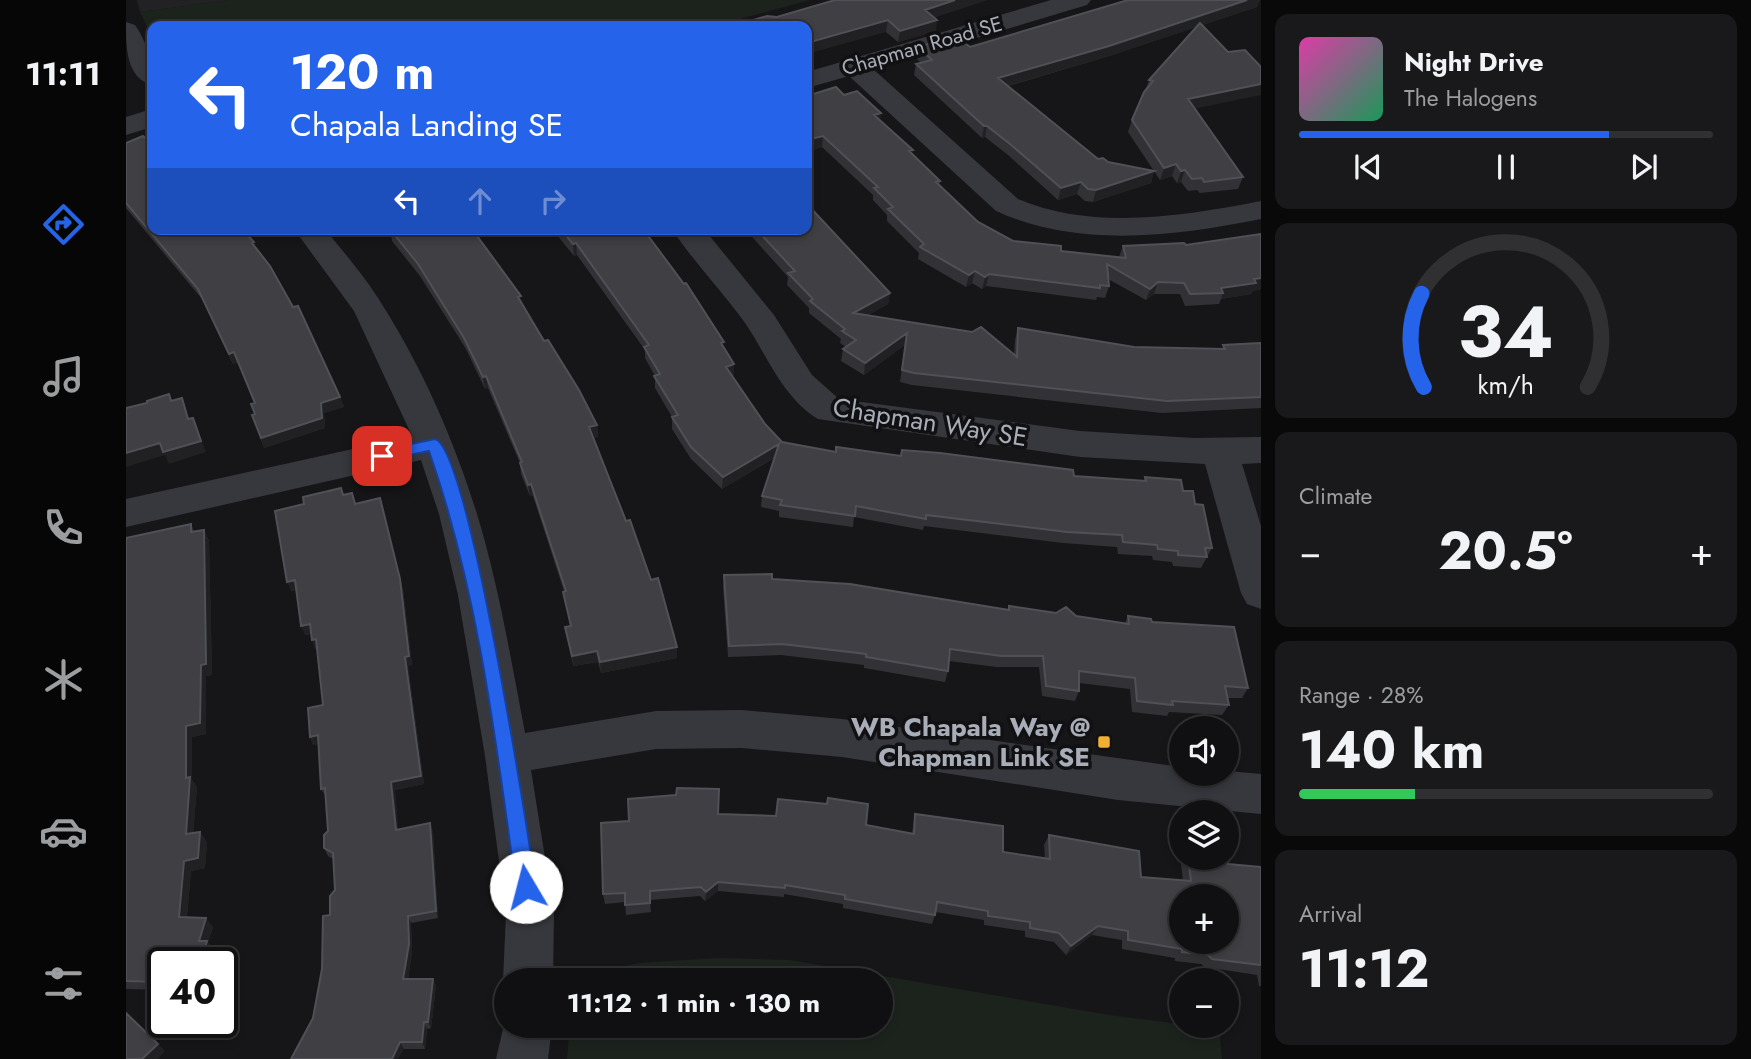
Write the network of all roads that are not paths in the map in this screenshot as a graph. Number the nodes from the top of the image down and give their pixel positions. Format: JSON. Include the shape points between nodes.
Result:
{"nodes":[{"id":1,"x":1066,"y":1,"type":"edge"},
{"id":2,"x":126,"y":30,"type":"edge"},
{"id":3,"x":854,"y":66,"type":"junction"},
{"id":4,"x":147,"y":71,"type":"edge"},
{"id":5,"x":812,"y":79,"type":"edge"},
{"id":6,"x":147,"y":119,"type":"edge"},
{"id":7,"x":126,"y":127,"type":"edge"},
{"id":8,"x":1261,"y":211,"type":"edge"},
{"id":9,"x":314,"y":235,"type":"edge"},
{"id":10,"x":692,"y":235,"type":"edge"},
{"id":11,"x":435,"y":444,"type":"junction"},
{"id":12,"x":1261,"y":450,"type":"edge"},
{"id":13,"x":1220,"y":451,"type":"junction"},
{"id":14,"x":126,"y":513,"type":"edge"},
{"id":15,"x":1261,"y":593,"type":"edge"},
{"id":16,"x":507,"y":756,"type":"junction"},
{"id":17,"x":1261,"y":794,"type":"edge"},
{"id":18,"x":528,"y":968,"type":"edge"},
{"id":19,"x":525,"y":1038,"type":"edge"},
{"id":20,"x":522,"y":1059,"type":"edge"}],
"edges":[{"from":1,"to":3,"type":"street","name":"Chapman Road SE"},
{"from":2,"to":4,"type":"street"},
{"from":3,"to":5,"type":"street","name":"Chapman Road SE"},
{"from":3,"to":8,"type":"street","via":[[1007,205],[1024,215],[1083,224],[1154,225]]},
{"from":6,"to":7,"type":"street"},
{"from":9,"to":11,"type":"street","via":[[379,327]]},
{"from":10,"to":13,"type":"street","name":"Chapman Way SE","via":[[762,323],[806,391],[831,410],[1080,444]]},
{"from":11,"to":14,"type":"street"},
{"from":11,"to":16,"type":"street","via":[[478,595]]},
{"from":12,"to":13,"type":"street","name":"Chapman Way SE"},
{"from":13,"to":15,"type":"street"},
{"from":16,"to":17,"type":"street","via":[[653,730],[780,731],[1126,782]]},
{"from":16,"to":18,"type":"street","via":[[530,914]]},
{"from":19,"to":20,"type":"street"}]}
